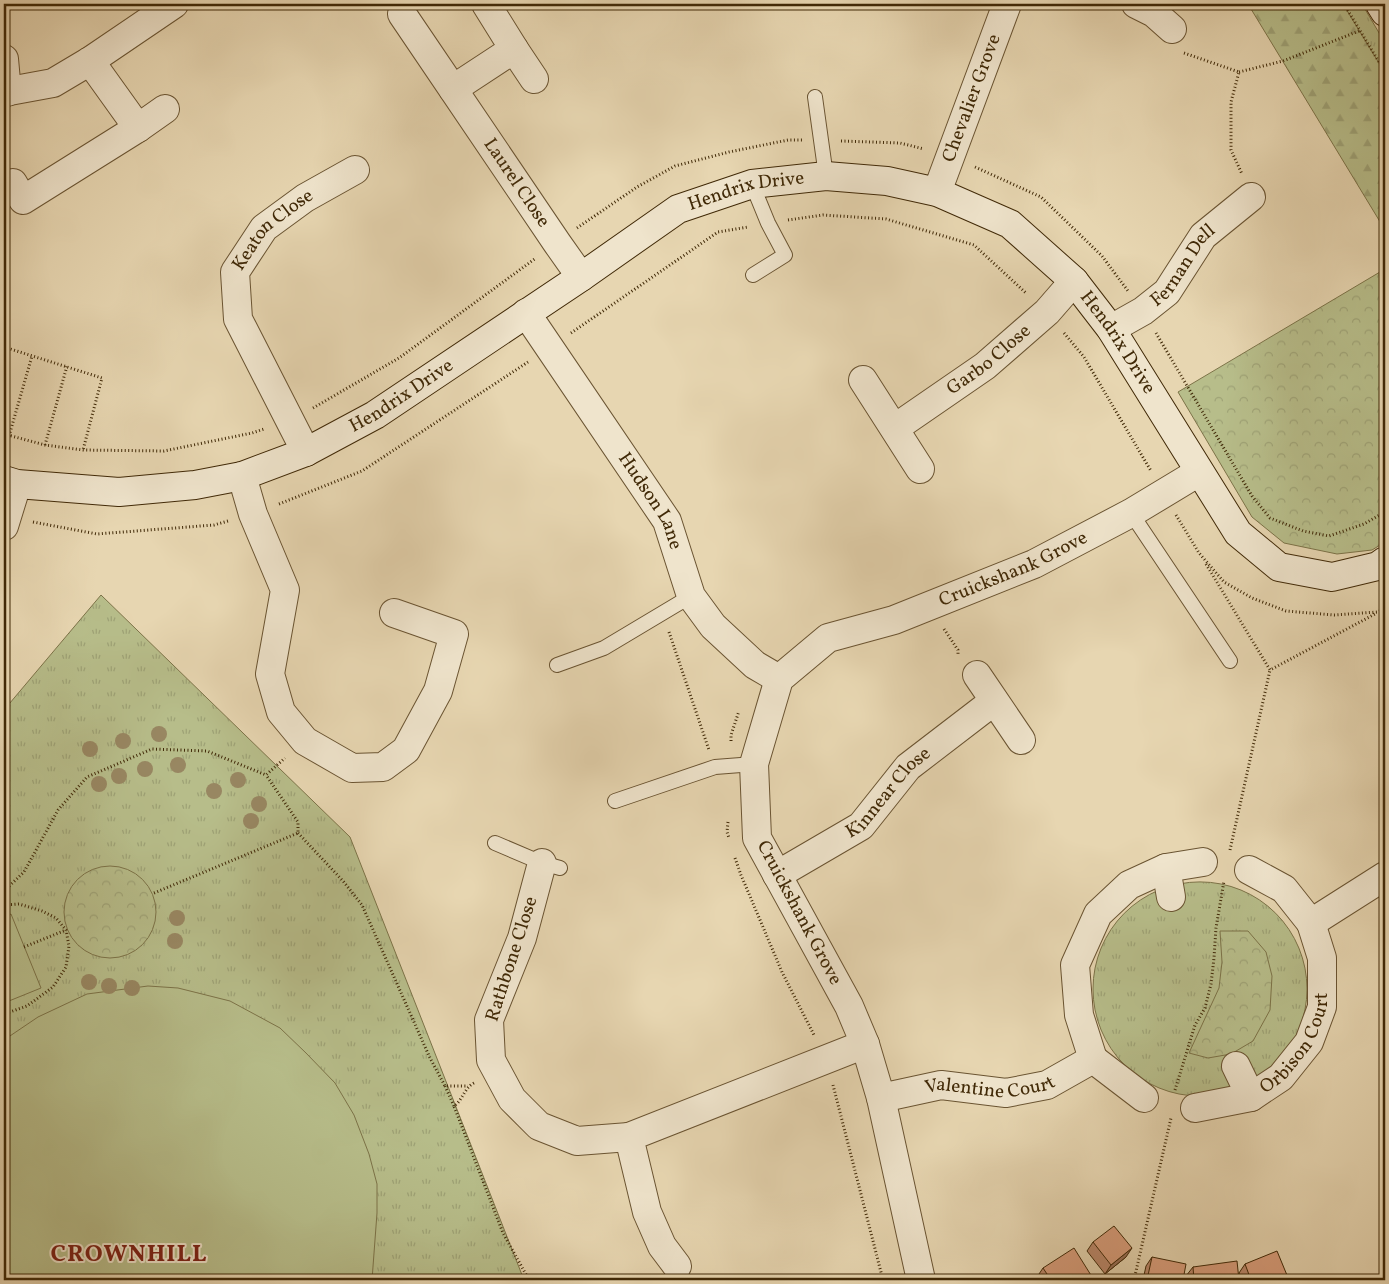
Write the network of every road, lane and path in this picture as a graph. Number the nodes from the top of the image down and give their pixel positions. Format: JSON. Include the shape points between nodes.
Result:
{"nodes":[{"id":1,"x":174,"y":4,"type":"edge"},
{"id":2,"x":347,"y":4,"type":"edge"},
{"id":3,"x":358,"y":4,"type":"edge"},
{"id":4,"x":486,"y":4,"type":"edge"},
{"id":5,"x":1007,"y":4,"type":"edge"},
{"id":6,"x":1136,"y":4,"type":"edge"},
{"id":7,"x":1344,"y":4,"type":"edge"},
{"id":8,"x":1380,"y":4,"type":"edge"},
{"id":9,"x":1385,"y":12,"type":"edge"},
{"id":10,"x":402,"y":14,"type":"dead end"},
{"id":11,"x":1172,"y":29,"type":"joint"},
{"id":12,"x":1360,"y":30,"type":"dead end"},
{"id":13,"x":514,"y":49,"type":"junction"},
{"id":14,"x":4,"y":59,"type":"edge"},
{"id":15,"x":90,"y":61,"type":"junction"},
{"id":16,"x":1239,"y":72,"type":"junction"},
{"id":17,"x":1385,"y":72,"type":"edge"},
{"id":18,"x":534,"y":79,"type":"dead end"},
{"id":19,"x":453,"y":89,"type":"junction"},
{"id":20,"x":6,"y":92,"type":"edge"},
{"id":21,"x":816,"y":97,"type":"dead end"},
{"id":22,"x":165,"y":109,"type":"dead end"},
{"id":23,"x":138,"y":128,"type":"junction"},
{"id":24,"x":821,"y":141,"type":"junction"},
{"id":25,"x":951,"y":156,"type":"junction"},
{"id":26,"x":356,"y":170,"type":"dead end"},
{"id":27,"x":826,"y":176,"type":"junction"},
{"id":28,"x":13,"y":183,"type":"dead end"},
{"id":29,"x":752,"y":184,"type":"junction"},
{"id":30,"x":937,"y":192,"type":"junction"},
{"id":31,"x":1251,"y":197,"type":"joint"},
{"id":32,"x":768,"y":223,"type":"junction"},
{"id":33,"x":557,"y":243,"type":"junction"},
{"id":34,"x":753,"y":275,"type":"dead end"},
{"id":35,"x":581,"y":276,"type":"junction"},
{"id":36,"x":1074,"y":281,"type":"junction"},
{"id":37,"x":1143,"y":311,"type":"junction"},
{"id":38,"x":1046,"y":312,"type":"junction"},
{"id":39,"x":526,"y":313,"type":"junction"},
{"id":40,"x":1111,"y":329,"type":"junction"},
{"id":41,"x":4,"y":347,"type":"edge"},
{"id":42,"x":549,"y":348,"type":"junction"},
{"id":43,"x":32,"y":356,"type":"junction"},
{"id":44,"x":67,"y":366,"type":"junction"},
{"id":45,"x":863,"y":380,"type":"dead end"},
{"id":46,"x":290,"y":420,"type":"junction"},
{"id":47,"x":895,"y":428,"type":"junction"},
{"id":48,"x":4,"y":434,"type":"edge"},
{"id":49,"x":9,"y":436,"type":"junction"},
{"id":50,"x":45,"y":445,"type":"junction"},
{"id":51,"x":83,"y":450,"type":"junction"},
{"id":52,"x":306,"y":452,"type":"junction"},
{"id":53,"x":920,"y":469,"type":"dead end"},
{"id":54,"x":1199,"y":472,"type":"junction"},
{"id":55,"x":242,"y":476,"type":"junction"},
{"id":56,"x":11,"y":482,"type":"edge"},
{"id":57,"x":1164,"y":494,"type":"junction"},
{"id":58,"x":1385,"y":512,"type":"edge"},
{"id":59,"x":1131,"y":513,"type":"junction"},
{"id":60,"x":254,"y":514,"type":"junction"},
{"id":61,"x":6,"y":521,"type":"edge"},
{"id":62,"x":1201,"y":555,"type":"junction"},
{"id":63,"x":1385,"y":561,"type":"edge"},
{"id":64,"x":691,"y":596,"type":"junction"},
{"id":65,"x":929,"y":606,"type":"junction"},
{"id":66,"x":1385,"y":608,"type":"edge"},
{"id":67,"x":1378,"y":612,"type":"junction"},
{"id":68,"x":394,"y":613,"type":"dead end"},
{"id":69,"x":662,"y":613,"type":"junction"},
{"id":70,"x":1230,"y":660,"type":"dead end"},
{"id":71,"x":557,"y":664,"type":"dead end"},
{"id":72,"x":1270,"y":670,"type":"junction"},
{"id":73,"x":977,"y":675,"type":"joint"},
{"id":74,"x":779,"y":679,"type":"junction"},
{"id":75,"x":994,"y":701,"type":"junction"},
{"id":76,"x":740,"y":709,"type":"dead end"},
{"id":77,"x":1021,"y":740,"type":"dead end"},
{"id":78,"x":305,"y":741,"type":"junction"},
{"id":79,"x":743,"y":765,"type":"junction"},
{"id":80,"x":715,"y":767,"type":"junction"},
{"id":81,"x":266,"y":775,"type":"junction"},
{"id":82,"x":615,"y":801,"type":"dead end"},
{"id":83,"x":728,"y":813,"type":"dead end"},
{"id":84,"x":298,"y":833,"type":"junction"},
{"id":85,"x":730,"y":841,"type":"dead end"},
{"id":86,"x":496,"y":843,"type":"dead end"},
{"id":87,"x":732,"y":850,"type":"dead end"},
{"id":88,"x":1230,"y":851,"type":"dead end"},
{"id":89,"x":1203,"y":862,"type":"dead end"},
{"id":90,"x":551,"y":866,"type":"joint"},
{"id":91,"x":1166,"y":868,"type":"junction"},
{"id":92,"x":1237,"y":875,"type":"joint"},
{"id":93,"x":777,"y":876,"type":"junction"},
{"id":94,"x":1385,"y":876,"type":"edge"},
{"id":95,"x":4,"y":890,"type":"edge"},
{"id":96,"x":154,"y":893,"type":"dead end"},
{"id":97,"x":1171,"y":897,"type":"dead end"},
{"id":98,"x":4,"y":905,"type":"edge"},
{"id":99,"x":1311,"y":923,"type":"junction"},
{"id":100,"x":66,"y":930,"type":"junction"},
{"id":101,"x":24,"y":947,"type":"dead end"},
{"id":102,"x":4,"y":1014,"type":"edge"},
{"id":103,"x":865,"y":1044,"type":"junction"},
{"id":104,"x":826,"y":1059,"type":"junction"},
{"id":105,"x":1093,"y":1059,"type":"junction"},
{"id":106,"x":1236,"y":1066,"type":"dead end"},
{"id":107,"x":496,"y":1070,"type":"junction"},
{"id":108,"x":445,"y":1086,"type":"junction"},
{"id":109,"x":468,"y":1086,"type":"junction"},
{"id":110,"x":1251,"y":1097,"type":"junction"},
{"id":111,"x":881,"y":1098,"type":"junction"},
{"id":112,"x":1144,"y":1098,"type":"dead end"},
{"id":113,"x":454,"y":1106,"type":"junction"},
{"id":114,"x":1180,"y":1107,"type":"junction"},
{"id":115,"x":630,"y":1137,"type":"junction"},
{"id":116,"x":677,"y":1266,"type":"dead end"},
{"id":117,"x":529,"y":1280,"type":"edge"},
{"id":118,"x":883,"y":1280,"type":"edge"},
{"id":119,"x":921,"y":1280,"type":"edge"},
{"id":120,"x":1134,"y":1280,"type":"edge"}],
"edges":[{"from":1,"to":15,"type":"street"},
{"from":2,"to":3,"type":"path","via":[[351,8]]},
{"from":4,"to":13,"type":"street"},
{"from":5,"to":25,"type":"street","name":"Chevalier Grove"},
{"from":6,"to":11,"type":"street","via":[[1154,13]]},
{"from":7,"to":17,"type":"path"},
{"from":8,"to":9,"type":"street"},
{"from":10,"to":19,"type":"street","name":"Laurel Close"},
{"from":11,"to":16,"type":"path","via":[[1175,50]]},
{"from":12,"to":16,"type":"path","via":[[1283,61]]},
{"from":13,"to":18,"type":"street"},
{"from":13,"to":19,"type":"street"},
{"from":14,"to":20,"type":"street"},
{"from":15,"to":20,"type":"street","via":[[53,83]]},
{"from":15,"to":23,"type":"street"},
{"from":16,"to":31,"type":"path","via":[[1231,102],[1231,150]]},
{"from":19,"to":33,"type":"street","name":"Laurel Close"},
{"from":21,"to":24,"type":"lane"},
{"from":22,"to":23,"type":"street"},
{"from":23,"to":28,"type":"street","via":[[23,200]]},
{"from":24,"to":25,"type":"path","via":[[900,143]]},
{"from":24,"to":27,"type":"lane"},
{"from":24,"to":33,"type":"path","via":[[788,140],[675,166],[585,221]]},
{"from":25,"to":30,"type":"street","name":"Chevalier Grove"},
{"from":25,"to":37,"type":"path","via":[[1041,197],[1102,256]]},
{"from":26,"to":46,"type":"street","name":"Keaton Close","via":[[305,198],[264,228],[236,272],[238,319]]},
{"from":27,"to":29,"type":"street","name":"Hendrix Drive"},
{"from":27,"to":30,"type":"street","name":"Hendrix Drive","via":[[887,181]]},
{"from":29,"to":32,"type":"lane"},
{"from":29,"to":35,"type":"street","name":"Hendrix Drive","via":[[678,209]]},
{"from":30,"to":36,"type":"street","name":"Hendrix Drive","via":[[1010,224]]},
{"from":31,"to":37,"type":"street","name":"Fernan Dell","via":[[1203,236],[1167,292]]},
{"from":32,"to":34,"type":"lane","via":[[785,255]]},
{"from":32,"to":38,"type":"path","via":[[823,215],[886,219],[974,246]]},
{"from":32,"to":42,"type":"path","via":[[718,232]]},
{"from":33,"to":35,"type":"street","name":"Laurel Close"},
{"from":33,"to":46,"type":"path","via":[[399,358]]},
{"from":35,"to":39,"type":"street","name":"Hendrix Drive"},
{"from":36,"to":38,"type":"street","name":"Garbo Close"},
{"from":36,"to":40,"type":"street","name":"Hendrix Drive"},
{"from":37,"to":40,"type":"street","name":"Fernan Dell"},
{"from":37,"to":58,"type":"path","via":[[1252,496],[1270,518],[1303,531],[1329,536],[1364,524]]},
{"from":38,"to":47,"type":"street","name":"Garbo Close","via":[[985,366]]},
{"from":38,"to":57,"type":"path","via":[[1084,357]]},
{"from":39,"to":42,"type":"street","name":"Hudson Lane"},
{"from":39,"to":52,"type":"street","name":"Hendrix Drive","via":[[375,415]]},
{"from":40,"to":54,"type":"street","name":"Hendrix Drive"},
{"from":41,"to":43,"type":"path"},
{"from":42,"to":60,"type":"path","via":[[362,471]]},
{"from":42,"to":64,"type":"street","name":"Hudson Lane","via":[[667,521]]},
{"from":43,"to":44,"type":"path"},
{"from":43,"to":49,"type":"path"},
{"from":44,"to":50,"type":"path"},
{"from":44,"to":51,"type":"path","via":[[102,378]]},
{"from":45,"to":47,"type":"street"},
{"from":46,"to":51,"type":"path","via":[[252,433],[164,451]]},
{"from":46,"to":52,"type":"street","name":"Keaton Close"},
{"from":47,"to":53,"type":"street"},
{"from":48,"to":49,"type":"path"},
{"from":49,"to":50,"type":"path"},
{"from":50,"to":51,"type":"path"},
{"from":52,"to":55,"type":"street","name":"Hendrix Drive"},
{"from":54,"to":57,"type":"street","name":"Cruickshank Grove"},
{"from":54,"to":63,"type":"street","name":"Hendrix Drive","via":[[1238,533],[1279,567],[1332,577],[1378,566]]},
{"from":55,"to":56,"type":"street","name":"Hendrix Drive","via":[[195,485],[119,492]]},
{"from":55,"to":60,"type":"street"},
{"from":56,"to":61,"type":"street"},
{"from":57,"to":59,"type":"street","name":"Cruickshank Grove"},
{"from":57,"to":62,"type":"path"},
{"from":59,"to":65,"type":"street","name":"Cruickshank Grove","via":[[1034,564]]},
{"from":59,"to":70,"type":"lane"},
{"from":60,"to":61,"type":"path","via":[[214,525],[97,534]]},
{"from":60,"to":78,"type":"street","via":[[285,590],[270,674],[281,712]]},
{"from":62,"to":67,"type":"path","via":[[1224,582],[1286,612],[1334,615]]},
{"from":62,"to":72,"type":"path"},
{"from":64,"to":69,"type":"lane"},
{"from":64,"to":74,"type":"street","name":"Hudson Lane","via":[[713,626],[755,664]]},
{"from":65,"to":73,"type":"path","via":[[958,650],[959,667],[964,676]]},
{"from":65,"to":74,"type":"street","name":"Cruickshank Grove","via":[[894,620],[828,638]]},
{"from":66,"to":67,"type":"path"},
{"from":67,"to":72,"type":"path"},
{"from":68,"to":78,"type":"street","via":[[454,634],[438,691],[406,750],[383,767],[352,768]]},
{"from":69,"to":71,"type":"lane","via":[[604,648]]},
{"from":69,"to":80,"type":"path"},
{"from":72,"to":88,"type":"path"},
{"from":73,"to":75,"type":"street"},
{"from":74,"to":79,"type":"street","name":"Cruickshank Grove"},
{"from":75,"to":77,"type":"street"},
{"from":75,"to":93,"type":"street","name":"Kinnear Close","via":[[908,767],[861,826]]},
{"from":76,"to":79,"type":"path","via":[[731,735]]},
{"from":78,"to":81,"type":"path"},
{"from":79,"to":80,"type":"lane"},
{"from":79,"to":93,"type":"street","name":"Cruickshank Grove","via":[[757,838]]},
{"from":80,"to":82,"type":"lane"},
{"from":81,"to":84,"type":"path","via":[[298,822]]},
{"from":81,"to":95,"type":"path","via":[[207,751],[152,749],[87,777],[58,810],[24,872]]},
{"from":83,"to":85,"type":"path"},
{"from":84,"to":96,"type":"path"},
{"from":84,"to":108,"type":"path","via":[[362,905]]},
{"from":86,"to":90,"type":"lane"},
{"from":87,"to":104,"type":"path","via":[[782,972]]},
{"from":89,"to":91,"type":"street"},
{"from":90,"to":107,"type":"street","name":"Rathbone Close","via":[[489,1020],[490,1060]]},
{"from":91,"to":97,"type":"street"},
{"from":91,"to":105,"type":"street","via":[[1129,885],[1098,914],[1075,965],[1079,1015]]},
{"from":92,"to":99,"type":"street","name":"Orbison Court","via":[[1284,889]]},
{"from":92,"to":114,"type":"path","via":[[1216,928],[1211,984],[1205,1008],[1195,1025]]},
{"from":93,"to":103,"type":"street","name":"Cruickshank Grove","via":[[849,1006]]},
{"from":94,"to":99,"type":"street"},
{"from":98,"to":100,"type":"path","via":[[20,904],[42,911],[56,918]]},
{"from":99,"to":110,"type":"street","name":"Orbison Court","via":[[1322,958],[1322,1007],[1309,1042],[1280,1077]]},
{"from":100,"to":101,"type":"path"},
{"from":100,"to":102,"type":"path","via":[[66,967],[52,986],[27,1006]]},
{"from":103,"to":104,"type":"street","name":"Rathbone Close"},
{"from":103,"to":111,"type":"street","name":"Cruickshank Grove"},
{"from":104,"to":115,"type":"street","name":"Rathbone Close"},
{"from":104,"to":118,"type":"path"},
{"from":105,"to":111,"type":"street","name":"Valentine Court","via":[[1047,1085],[1006,1093],[941,1085]]},
{"from":105,"to":112,"type":"street"},
{"from":106,"to":110,"type":"street"},
{"from":107,"to":109,"type":"path"},
{"from":107,"to":115,"type":"street","name":"Rathbone Close","via":[[512,1099],[538,1126],[577,1141]]},
{"from":108,"to":109,"type":"path"},
{"from":108,"to":113,"type":"path"},
{"from":109,"to":113,"type":"path","via":[[460,1102]]},
{"from":110,"to":114,"type":"street","name":"Orbison Court"},
{"from":111,"to":119,"type":"street","name":"Cruickshank Grove"},
{"from":113,"to":117,"type":"path","via":[[503,1233]]},
{"from":114,"to":120,"type":"path"},
{"from":115,"to":116,"type":"street","via":[[647,1212],[662,1246]]}]}
